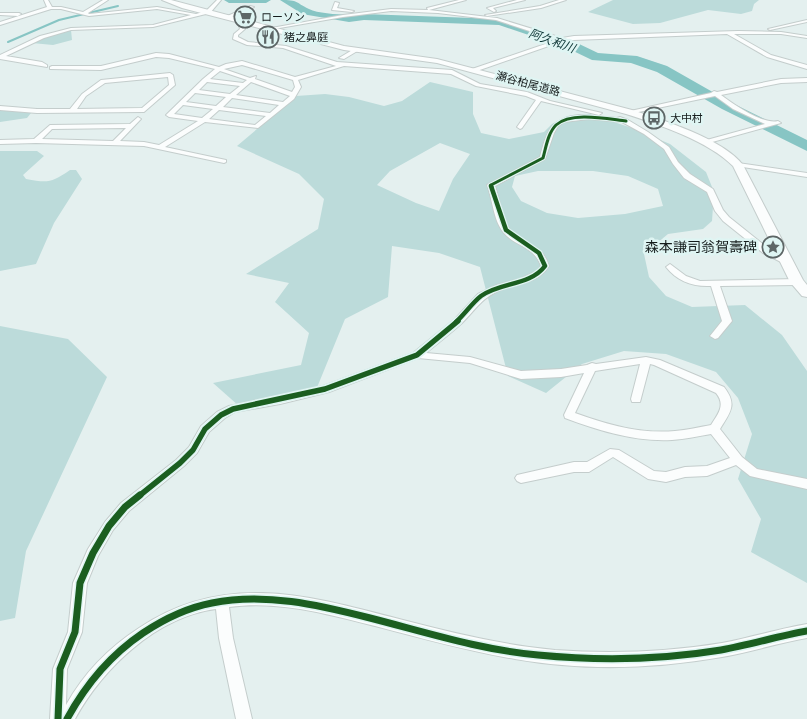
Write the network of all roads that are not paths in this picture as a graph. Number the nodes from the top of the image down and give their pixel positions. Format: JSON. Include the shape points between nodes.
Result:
{"nodes":[{"id":1,"x":46,"y":0,"type":"edge"},
{"id":2,"x":106,"y":0,"type":"edge"},
{"id":3,"x":165,"y":0,"type":"edge"},
{"id":4,"x":218,"y":0,"type":"edge"},
{"id":5,"x":464,"y":0,"type":"edge"},
{"id":6,"x":523,"y":0,"type":"edge"},
{"id":7,"x":564,"y":0,"type":"edge"},
{"id":8,"x":338,"y":3,"type":"dead end"},
{"id":9,"x":70,"y":4,"type":"dead end"},
{"id":10,"x":252,"y":7,"type":"dead end"},
{"id":11,"x":50,"y":8,"type":"junction"},
{"id":12,"x":61,"y":8,"type":"junction"},
{"id":13,"x":372,"y":10,"type":"junction"},
{"id":14,"x":421,"y":12,"type":"junction"},
{"id":15,"x":201,"y":13,"type":"junction"},
{"id":16,"x":497,"y":13,"type":"junction"},
{"id":17,"x":0,"y":14,"type":"edge"},
{"id":18,"x":87,"y":14,"type":"junction"},
{"id":19,"x":479,"y":17,"type":"junction"},
{"id":20,"x":225,"y":18,"type":"junction"},
{"id":21,"x":11,"y":20,"type":"junction"},
{"id":22,"x":807,"y":21,"type":"edge"},
{"id":23,"x":240,"y":22,"type":"junction"},
{"id":24,"x":0,"y":24,"type":"edge"},
{"id":25,"x":268,"y":29,"type":"junction"},
{"id":26,"x":728,"y":32,"type":"junction"},
{"id":27,"x":750,"y":32,"type":"junction"},
{"id":28,"x":807,"y":37,"type":"edge"},
{"id":29,"x":559,"y":41,"type":"junction"},
{"id":30,"x":356,"y":50,"type":"junction"},
{"id":31,"x":0,"y":57,"type":"edge"},
{"id":32,"x":343,"y":61,"type":"junction"},
{"id":33,"x":45,"y":66,"type":"dead end"},
{"id":34,"x":52,"y":68,"type":"dead end"},
{"id":35,"x":807,"y":68,"type":"edge"},
{"id":36,"x":218,"y":70,"type":"junction"},
{"id":37,"x":269,"y":70,"type":"junction"},
{"id":38,"x":474,"y":70,"type":"junction"},
{"id":39,"x":251,"y":79,"type":"junction"},
{"id":40,"x":295,"y":79,"type":"junction"},
{"id":41,"x":205,"y":80,"type":"junction"},
{"id":42,"x":805,"y":80,"type":"edge"},
{"id":43,"x":244,"y":85,"type":"junction"},
{"id":44,"x":194,"y":91,"type":"junction"},
{"id":45,"x":710,"y":94,"type":"junction"},
{"id":46,"x":294,"y":95,"type":"junction"},
{"id":47,"x":233,"y":96,"type":"junction"},
{"id":48,"x":540,"y":99,"type":"junction"},
{"id":49,"x":182,"y":103,"type":"junction"},
{"id":50,"x":284,"y":104,"type":"junction"},
{"id":51,"x":219,"y":107,"type":"junction"},
{"id":52,"x":0,"y":108,"type":"edge"},
{"id":53,"x":72,"y":111,"type":"junction"},
{"id":54,"x":271,"y":115,"type":"junction"},
{"id":55,"x":628,"y":116,"type":"junction"},
{"id":56,"x":138,"y":119,"type":"dead end"},
{"id":57,"x":204,"y":119,"type":"junction"},
{"id":58,"x":131,"y":126,"type":"junction"},
{"id":59,"x":520,"y":127,"type":"dead end"},
{"id":60,"x":36,"y":141,"type":"junction"},
{"id":61,"x":0,"y":142,"type":"edge"},
{"id":62,"x":705,"y":142,"type":"junction"},
{"id":63,"x":115,"y":143,"type":"junction"},
{"id":64,"x":160,"y":147,"type":"junction"},
{"id":65,"x":224,"y":161,"type":"dead end"},
{"id":66,"x":738,"y":165,"type":"junction"},
{"id":67,"x":807,"y":174,"type":"edge"},
{"id":68,"x":786,"y":261,"type":"junction"},
{"id":69,"x":670,"y":267,"type":"dead end"},
{"id":70,"x":797,"y":282,"type":"junction"},
{"id":71,"x":715,"y":285,"type":"junction"},
{"id":72,"x":807,"y":293,"type":"edge"},
{"id":73,"x":715,"y":336,"type":"dead end"},
{"id":74,"x":417,"y":356,"type":"junction"},
{"id":75,"x":646,"y":360,"type":"junction"},
{"id":76,"x":592,"y":366,"type":"junction"},
{"id":77,"x":636,"y":399,"type":"dead end"},
{"id":78,"x":714,"y":429,"type":"junction"},
{"id":79,"x":738,"y":460,"type":"junction"},
{"id":80,"x":520,"y":478,"type":"dead end"},
{"id":81,"x":807,"y":484,"type":"edge"},
{"id":82,"x":222,"y":602,"type":"junction"},
{"id":83,"x":807,"y":631,"type":"edge"},
{"id":84,"x":58,"y":719,"type":"edge"},
{"id":85,"x":66,"y":719,"type":"edge"},
{"id":86,"x":244,"y":719,"type":"edge"}],
"edges":[{"from":1,"to":11,"type":"street"},
{"from":2,"to":18,"type":"street"},
{"from":3,"to":15,"type":"main road","name":"瀬谷柏尾道路"},
{"from":4,"to":15,"type":"street","via":[[212,10]]},
{"from":5,"to":14,"type":"street"},
{"from":6,"to":16,"type":"street","via":[[489,8]]},
{"from":7,"to":16,"type":"street","via":[[541,8]]},
{"from":8,"to":13,"type":"street","via":[[334,8]]},
{"from":9,"to":12,"type":"street"},
{"from":10,"to":20,"type":"street"},
{"from":11,"to":12,"type":"street"},
{"from":11,"to":21,"type":"street"},
{"from":12,"to":18,"type":"street"},
{"from":13,"to":14,"type":"street"},
{"from":13,"to":25,"type":"street"},
{"from":14,"to":19,"type":"street"},
{"from":15,"to":18,"type":"street","via":[[157,8]]},
{"from":15,"to":20,"type":"main road","name":"瀬谷柏尾道路"},
{"from":15,"to":31,"type":"street","via":[[153,26],[71,29]]},
{"from":16,"to":19,"type":"street"},
{"from":17,"to":21,"type":"street","via":[[20,14]]},
{"from":19,"to":29,"type":"street","via":[[508,22]]},
{"from":20,"to":23,"type":"main road","name":"瀬谷柏尾道路"},
{"from":21,"to":24,"type":"street"},
{"from":22,"to":27,"type":"street"},
{"from":23,"to":25,"type":"main road","name":"瀬谷柏尾道路"},
{"from":23,"to":32,"type":"street","via":[[243,29],[235,36],[240,41],[284,48],[327,62]]},
{"from":25,"to":30,"type":"main road","name":"瀬谷柏尾道路"},
{"from":26,"to":27,"type":"street"},
{"from":26,"to":29,"type":"street","via":[[583,37]]},
{"from":26,"to":35,"type":"street","via":[[769,56]]},
{"from":27,"to":28,"type":"street"},
{"from":29,"to":38,"type":"street"},
{"from":30,"to":32,"type":"street"},
{"from":30,"to":38,"type":"main road","name":"瀬谷柏尾道路","via":[[424,58]]},
{"from":31,"to":33,"type":"street"},
{"from":32,"to":40,"type":"street","via":[[320,74]]},
{"from":32,"to":48,"type":"street","via":[[444,71],[478,85]]},
{"from":34,"to":36,"type":"street","via":[[101,68],[156,55],[177,57]]},
{"from":35,"to":42,"type":"street"},
{"from":36,"to":37,"type":"street","via":[[242,63]]},
{"from":36,"to":39,"type":"street"},
{"from":36,"to":41,"type":"street"},
{"from":37,"to":39,"type":"street"},
{"from":37,"to":40,"type":"street"},
{"from":38,"to":55,"type":"main road","name":"瀬谷柏尾道路"},
{"from":39,"to":43,"type":"street"},
{"from":39,"to":46,"type":"street"},
{"from":40,"to":46,"type":"street","via":[[298,87]]},
{"from":41,"to":43,"type":"street"},
{"from":41,"to":44,"type":"street"},
{"from":42,"to":45,"type":"street","via":[[781,81]]},
{"from":43,"to":47,"type":"street"},
{"from":44,"to":47,"type":"street"},
{"from":44,"to":49,"type":"street"},
{"from":45,"to":55,"type":"street"},
{"from":45,"to":62,"type":"street","via":[[775,124]]},
{"from":46,"to":50,"type":"street"},
{"from":47,"to":50,"type":"street"},
{"from":47,"to":51,"type":"street"},
{"from":48,"to":55,"type":"street"},
{"from":48,"to":59,"type":"street"},
{"from":49,"to":51,"type":"street"},
{"from":49,"to":57,"type":"street","via":[[169,114]]},
{"from":50,"to":54,"type":"street"},
{"from":51,"to":54,"type":"street"},
{"from":51,"to":57,"type":"street"},
{"from":52,"to":53,"type":"street"},
{"from":53,"to":53,"type":"street","via":[[144,110],[172,85],[170,75],[103,81],[84,95]]},
{"from":54,"to":57,"type":"street","via":[[256,126]]},
{"from":55,"to":62,"type":"main road","name":"瀬谷柏尾道路"},
{"from":55,"to":68,"type":"street","via":[[667,148],[674,163],[686,176],[710,191],[726,219],[766,251]]},
{"from":55,"to":74,"type":"street","via":[[565,119],[556,124],[542,158],[491,185],[506,229],[518,241],[536,249],[543,256],[545,266],[540,273],[482,296]]},
{"from":56,"to":58,"type":"street"},
{"from":57,"to":64,"type":"street"},
{"from":58,"to":60,"type":"street","via":[[50,127]]},
{"from":58,"to":63,"type":"street"},
{"from":60,"to":61,"type":"street"},
{"from":60,"to":63,"type":"street"},
{"from":62,"to":66,"type":"main road","name":"瀬谷柏尾道路"},
{"from":63,"to":64,"type":"street"},
{"from":64,"to":65,"type":"street"},
{"from":66,"to":67,"type":"street"},
{"from":66,"to":68,"type":"main road","name":"瀬谷柏尾道路"},
{"from":68,"to":70,"type":"main road","name":"瀬谷柏尾道路"},
{"from":69,"to":71,"type":"street","via":[[689,282]]},
{"from":70,"to":71,"type":"street"},
{"from":70,"to":72,"type":"main road","name":"瀬谷柏尾道路"},
{"from":71,"to":73,"type":"street","via":[[727,321]]},
{"from":74,"to":76,"type":"street","via":[[470,360],[521,375]]},
{"from":74,"to":84,"type":"street","via":[[325,389],[221,414],[180,463],[125,507],[108,526],[80,583],[75,632],[60,669]]},
{"from":75,"to":76,"type":"street"},
{"from":75,"to":77,"type":"street"},
{"from":75,"to":78,"type":"street","via":[[663,364],[720,390],[728,398],[728,405]]},
{"from":76,"to":78,"type":"street","via":[[569,416],[612,430],[651,436]]},
{"from":78,"to":79,"type":"street"},
{"from":79,"to":80,"type":"street","via":[[707,471],[666,477],[652,476],[610,453],[589,467]]},
{"from":79,"to":81,"type":"street","via":[[754,473]]},
{"from":82,"to":83,"type":"street","via":[[262,598],[292,601],[486,646],[533,655],[576,658],[681,655],[722,650]]},
{"from":82,"to":85,"type":"street","via":[[189,608],[162,620],[118,651],[95,675]]},
{"from":82,"to":86,"type":"street","via":[[226,638]]}]}
